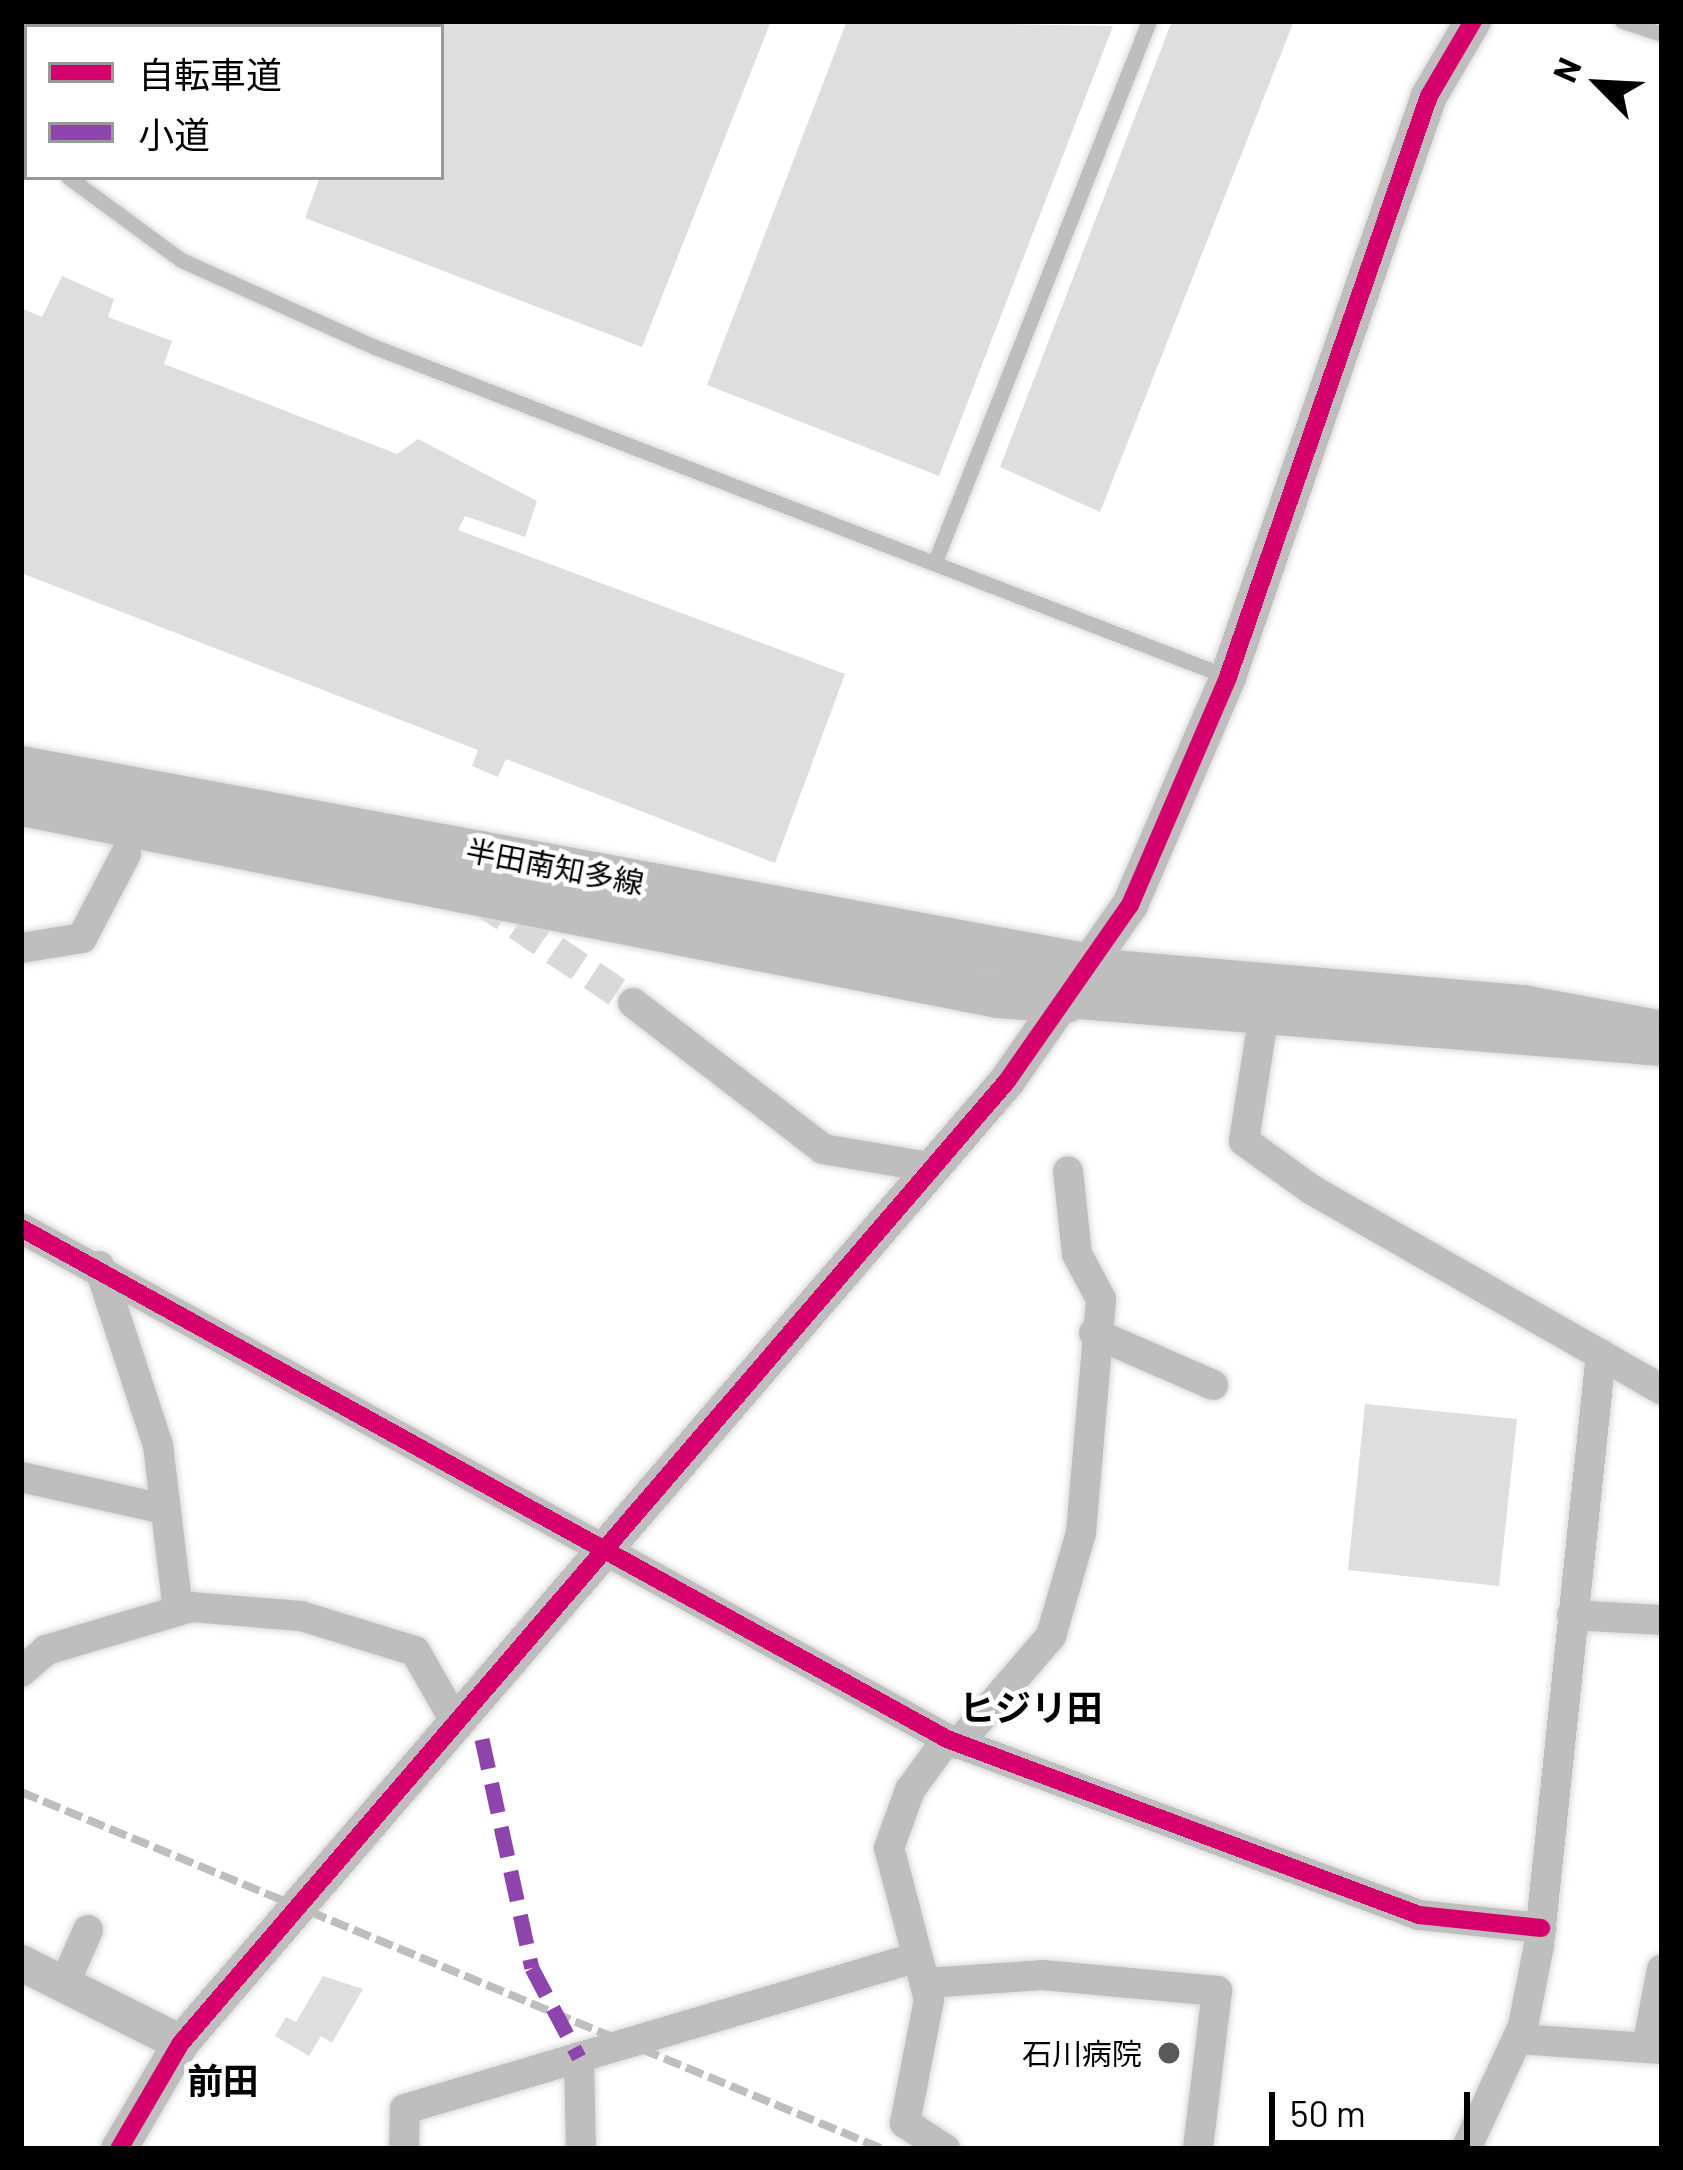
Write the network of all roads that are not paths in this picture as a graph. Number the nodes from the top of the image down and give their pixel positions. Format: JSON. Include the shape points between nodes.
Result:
{"nodes":[{"id":1,"x":1149,"y":21,"type":"edge"},
{"id":2,"x":1472,"y":21,"type":"edge"},
{"id":3,"x":1622,"y":21,"type":"edge"},
{"id":4,"x":1662,"y":34,"type":"edge"},
{"id":5,"x":72,"y":180,"type":"edge"},
{"id":6,"x":936,"y":559,"type":"junction"},
{"id":7,"x":1228,"y":677,"type":"junction"},
{"id":8,"x":21,"y":768,"type":"edge"},
{"id":9,"x":21,"y":803,"type":"edge"},
{"id":10,"x":126,"y":854,"type":"dead end"},
{"id":11,"x":21,"y":948,"type":"edge"},
{"id":12,"x":1078,"y":983,"type":"junction"},
{"id":13,"x":1269,"y":983,"type":"junction"},
{"id":14,"x":633,"y":1003,"type":"tunnel mouth"},
{"id":15,"x":1264,"y":1022,"type":"junction"},
{"id":16,"x":1662,"y":1029,"type":"edge"},
{"id":17,"x":1662,"y":1048,"type":"edge"},
{"id":18,"x":934,"y":1168,"type":"junction"},
{"id":19,"x":1068,"y":1171,"type":"dead end"},
{"id":20,"x":21,"y":1228,"type":"edge"},
{"id":21,"x":36,"y":1247,"type":"edge"},
{"id":22,"x":99,"y":1266,"type":"junction"},
{"id":23,"x":1094,"y":1333,"type":"junction"},
{"id":24,"x":1601,"y":1354,"type":"junction"},
{"id":25,"x":1213,"y":1384,"type":"dead end"},
{"id":26,"x":1662,"y":1390,"type":"edge"},
{"id":27,"x":21,"y":1477,"type":"edge"},
{"id":28,"x":164,"y":1509,"type":"junction"},
{"id":29,"x":612,"y":1549,"type":"junction"},
{"id":30,"x":178,"y":1611,"type":"junction"},
{"id":31,"x":1572,"y":1615,"type":"junction"},
{"id":32,"x":1662,"y":1620,"type":"edge"},
{"id":33,"x":21,"y":1672,"type":"edge"},
{"id":34,"x":458,"y":1726,"type":"junction"},
{"id":35,"x":952,"y":1742,"type":"junction"},
{"id":36,"x":1541,"y":1928,"type":"junction"},
{"id":37,"x":88,"y":1930,"type":"dead end"},
{"id":38,"x":21,"y":1964,"type":"edge"},
{"id":39,"x":1662,"y":1969,"type":"edge"},
{"id":40,"x":919,"y":1971,"type":"junction"},
{"id":41,"x":64,"y":1985,"type":"junction"},
{"id":42,"x":1518,"y":2039,"type":"junction"},
{"id":43,"x":181,"y":2043,"type":"junction"},
{"id":44,"x":1654,"y":2048,"type":"edge"},
{"id":45,"x":579,"y":2057,"type":"junction"},
{"id":46,"x":119,"y":2149,"type":"edge"},
{"id":47,"x":404,"y":2149,"type":"edge"},
{"id":48,"x":581,"y":2149,"type":"edge"},
{"id":49,"x":945,"y":2149,"type":"edge"},
{"id":50,"x":1198,"y":2149,"type":"edge"},
{"id":51,"x":1466,"y":2149,"type":"edge"}],
"edges":[{"from":1,"to":6,"type":"lane"},
{"from":2,"to":7,"type":"street","via":[[1429,96]]},
{"from":3,"to":4,"type":"lane"},
{"from":5,"to":6,"type":"lane","via":[[181,260],[375,347]]},
{"from":6,"to":7,"type":"lane"},
{"from":7,"to":12,"type":"street","via":[[1156,857]]},
{"from":8,"to":12,"type":"main road","name":"半田南知多線"},
{"from":9,"to":12,"type":"main road","name":"半田南知多線","via":[[998,995]]},
{"from":10,"to":11,"type":"street","via":[[82,938]]},
{"from":12,"to":13,"type":"street"},
{"from":12,"to":15,"type":"street"},
{"from":12,"to":18,"type":"street"},
{"from":13,"to":15,"type":"street"},
{"from":13,"to":16,"type":"street","via":[[1523,1003]]},
{"from":14,"to":18,"type":"street","via":[[823,1149]]},
{"from":15,"to":17,"type":"street"},
{"from":15,"to":24,"type":"street","via":[[1244,1141],[1312,1190]]},
{"from":18,"to":29,"type":"street"},
{"from":19,"to":23,"type":"street","via":[[1077,1254],[1101,1299]]},
{"from":20,"to":21,"type":"street"},
{"from":21,"to":22,"type":"street"},
{"from":22,"to":28,"type":"street","via":[[158,1445]]},
{"from":22,"to":29,"type":"street"},
{"from":23,"to":25,"type":"street"},
{"from":23,"to":35,"type":"street","via":[[1090,1474],[1066,1597],[1030,1672]]},
{"from":24,"to":26,"type":"street"},
{"from":24,"to":31,"type":"street"},
{"from":27,"to":28,"type":"street"},
{"from":28,"to":30,"type":"street"},
{"from":29,"to":34,"type":"street"},
{"from":29,"to":35,"type":"street"},
{"from":30,"to":33,"type":"street","via":[[46,1650]]},
{"from":30,"to":34,"type":"street","via":[[301,1616],[376,1634],[427,1663]]},
{"from":31,"to":32,"type":"street"},
{"from":31,"to":36,"type":"street"},
{"from":34,"to":43,"type":"street"},
{"from":35,"to":36,"type":"street","via":[[1419,1915]]},
{"from":35,"to":40,"type":"street","via":[[910,1790],[889,1848]]},
{"from":36,"to":42,"type":"street"},
{"from":37,"to":41,"type":"street"},
{"from":38,"to":41,"type":"street"},
{"from":39,"to":44,"type":"street"},
{"from":40,"to":45,"type":"street"},
{"from":40,"to":49,"type":"street","via":[[927,2044],[905,2123]]},
{"from":40,"to":50,"type":"street","via":[[1217,1991]]},
{"from":41,"to":43,"type":"street"},
{"from":42,"to":44,"type":"street"},
{"from":42,"to":51,"type":"street"},
{"from":43,"to":46,"type":"street"},
{"from":45,"to":47,"type":"street","via":[[405,2109]]},
{"from":45,"to":48,"type":"street"}]}
